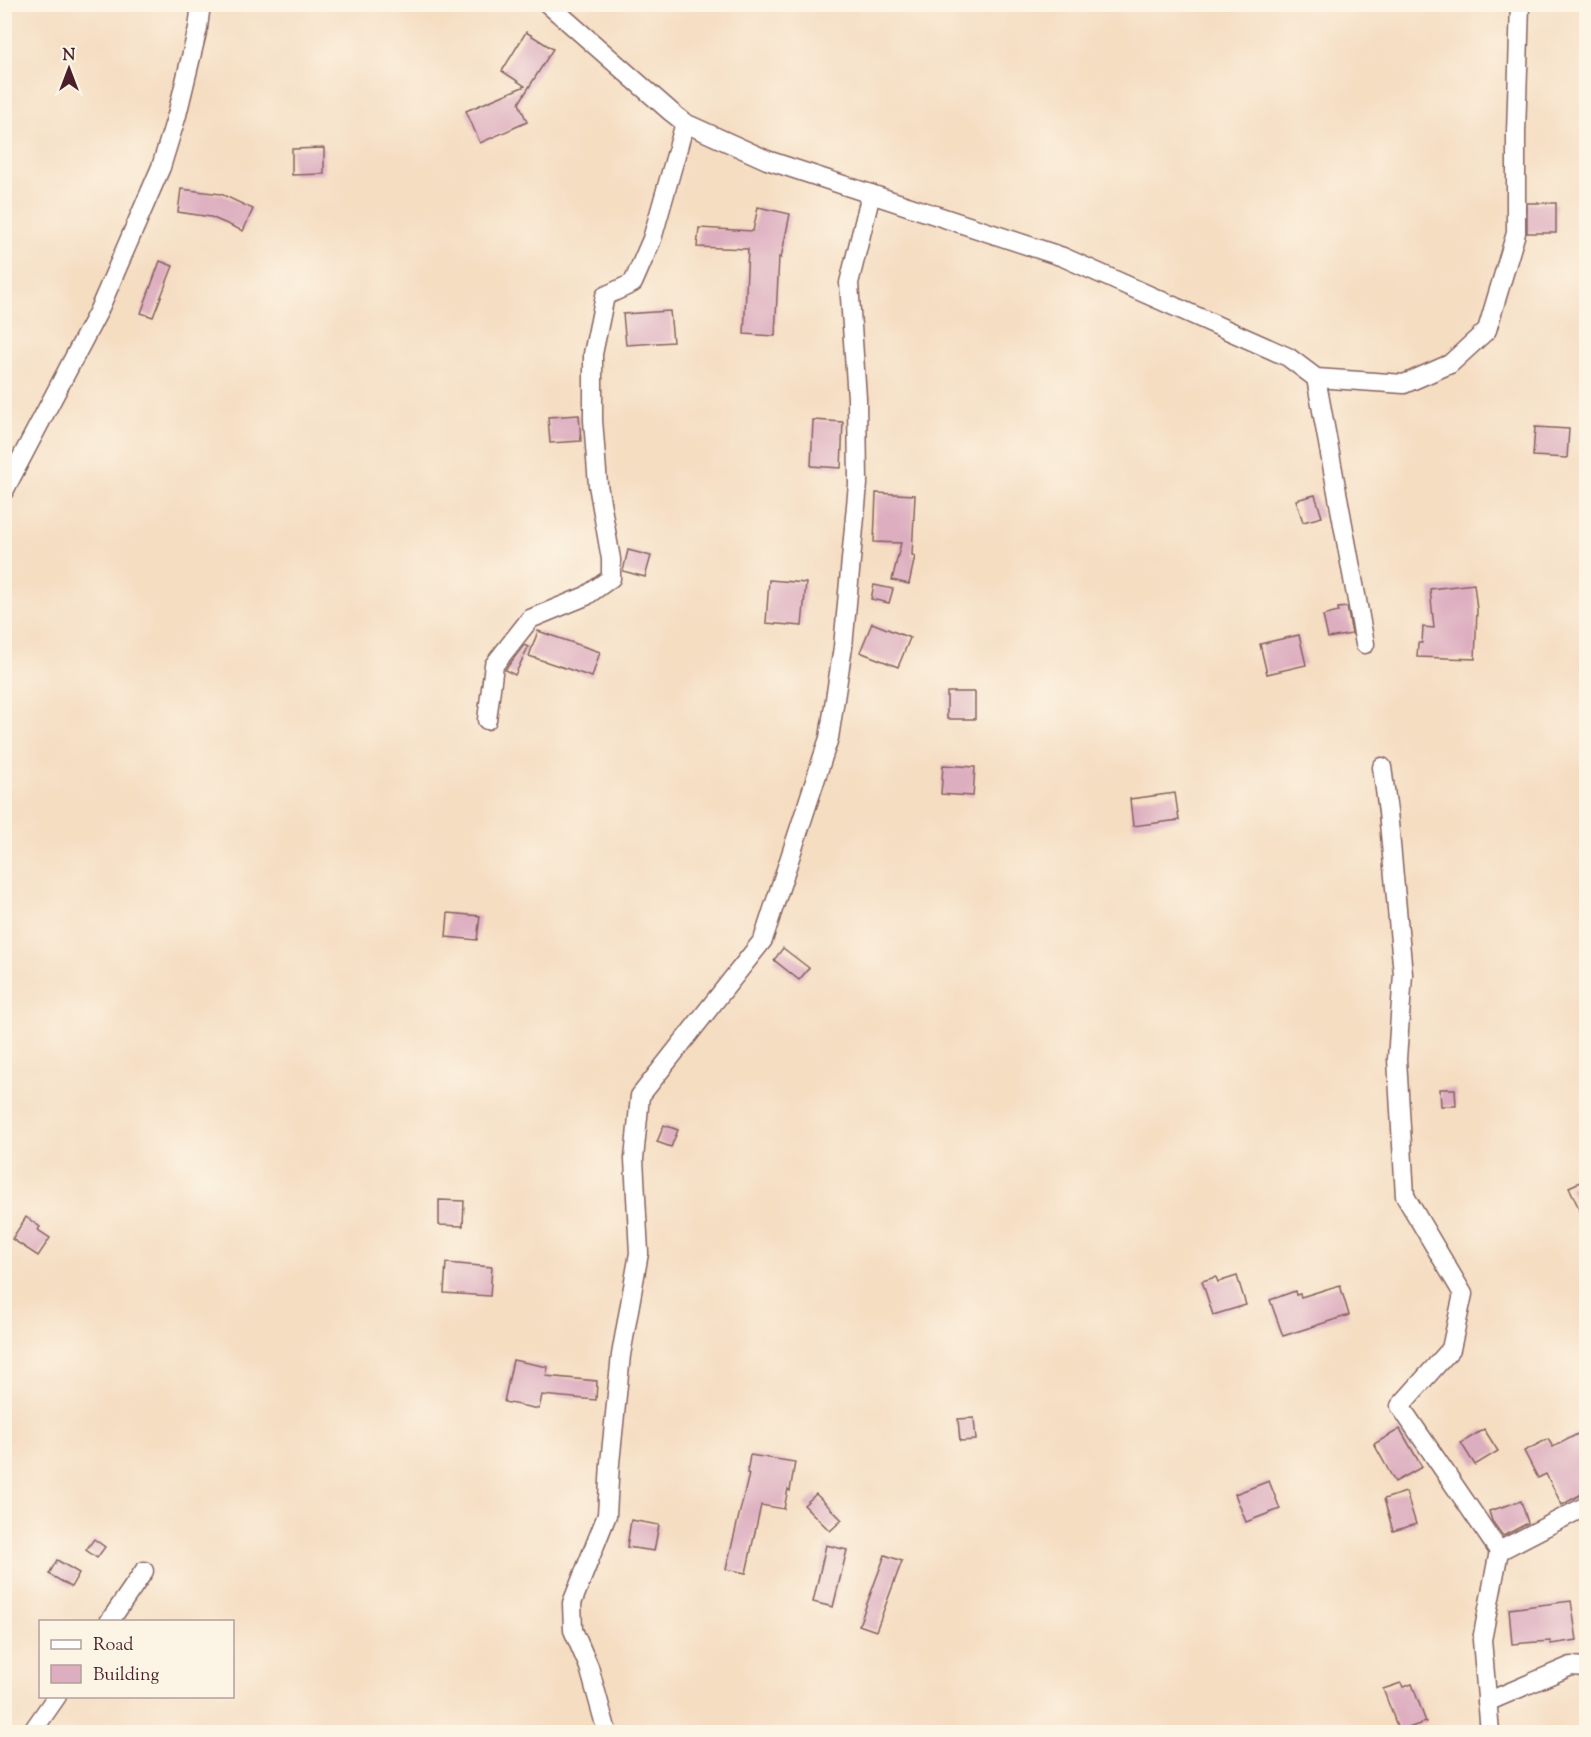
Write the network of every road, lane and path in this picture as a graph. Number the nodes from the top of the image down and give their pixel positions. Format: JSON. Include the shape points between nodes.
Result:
{"nodes":[{"id":1,"x":201,"y":4,"type":"edge"},
{"id":2,"x":548,"y":4,"type":"edge"},
{"id":3,"x":1520,"y":4,"type":"edge"},
{"id":4,"x":685,"y":123,"type":"junction"},
{"id":5,"x":871,"y":194,"type":"junction"},
{"id":6,"x":1316,"y":378,"type":"junction"},
{"id":7,"x":4,"y":491,"type":"edge"},
{"id":8,"x":1365,"y":644,"type":"dead end"},
{"id":9,"x":487,"y":720,"type":"dead end"},
{"id":10,"x":1382,"y":767,"type":"dead end"},
{"id":11,"x":1587,"y":1506,"type":"edge"},
{"id":12,"x":1499,"y":1551,"type":"junction"},
{"id":13,"x":144,"y":1571,"type":"dead end"},
{"id":14,"x":110,"y":1620,"type":"edge"},
{"id":15,"x":1587,"y":1667,"type":"edge"},
{"id":16,"x":56,"y":1698,"type":"edge"},
{"id":17,"x":1487,"y":1702,"type":"junction"},
{"id":18,"x":32,"y":1732,"type":"edge"},
{"id":19,"x":607,"y":1732,"type":"edge"},
{"id":20,"x":1490,"y":1732,"type":"edge"}],
"edges":[{"from":1,"to":7,"type":"street","via":[[177,115],[161,166],[98,312]]},
{"from":2,"to":4,"type":"street"},
{"from":3,"to":6,"type":"street","via":[[1516,233],[1487,330],[1450,364],[1404,384]]},
{"from":4,"to":5,"type":"street","via":[[767,160]]},
{"from":4,"to":9,"type":"street","via":[[652,239],[633,284],[605,296],[593,354],[598,484],[611,578],[586,596],[530,619],[494,665]]},
{"from":5,"to":6,"type":"street","via":[[1063,257],[1288,357]]},
{"from":5,"to":19,"type":"street","via":[[849,283],[858,484],[843,647],[829,738],[763,940],[640,1096],[634,1159],[639,1253],[621,1355],[606,1515],[572,1603],[573,1630],[589,1667]]},
{"from":6,"to":8,"type":"street"},
{"from":10,"to":12,"type":"street","via":[[1403,974],[1397,1059],[1405,1196],[1463,1294],[1451,1349],[1400,1406]]},
{"from":11,"to":12,"type":"street"},
{"from":12,"to":17,"type":"street","via":[[1482,1640]]},
{"from":13,"to":14,"type":"street"},
{"from":15,"to":17,"type":"street","via":[[1571,1666]]},
{"from":16,"to":18,"type":"street"},
{"from":17,"to":20,"type":"street"}]}
